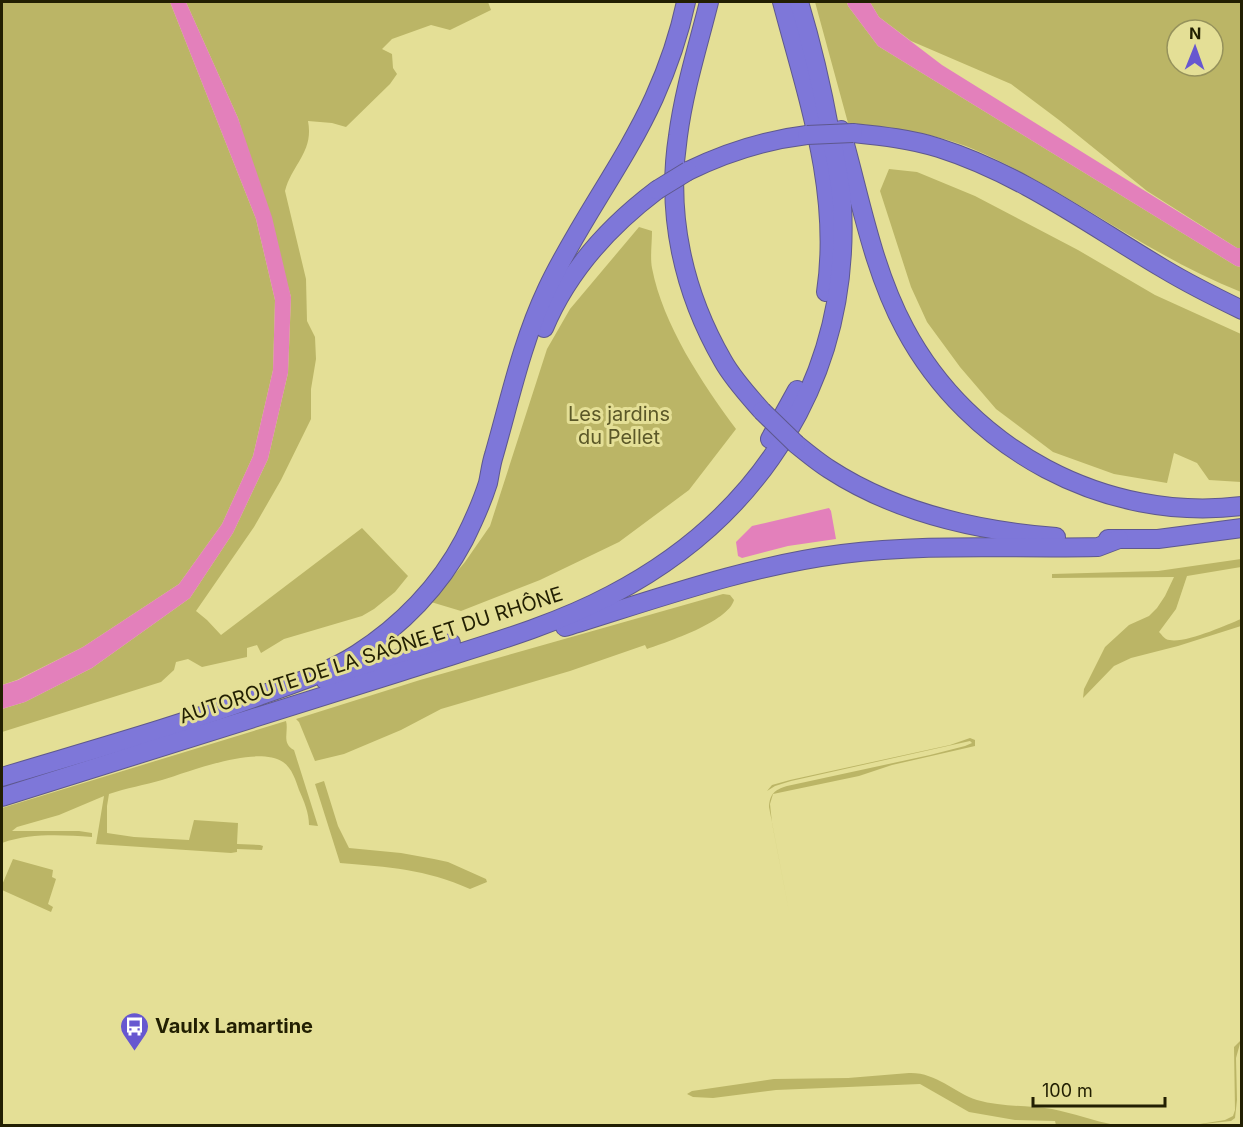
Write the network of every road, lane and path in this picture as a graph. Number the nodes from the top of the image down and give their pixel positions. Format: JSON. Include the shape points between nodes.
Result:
{"nodes":[{"id":1,"x":686,"y":2,"type":"edge"},
{"id":2,"x":709,"y":2,"type":"edge"},
{"id":3,"x":782,"y":2,"type":"edge"},
{"id":4,"x":799,"y":2,"type":"edge"},
{"id":5,"x":816,"y":61,"type":"junction"},
{"id":6,"x":1242,"y":310,"type":"edge"},
{"id":7,"x":529,"y":351,"type":"junction"},
{"id":8,"x":1242,"y":506,"type":"edge"},
{"id":9,"x":1242,"y":528,"type":"edge"},
{"id":10,"x":1119,"y":539,"type":"junction"},
{"id":11,"x":525,"y":631,"type":"junction"},
{"id":12,"x":217,"y":712,"type":"junction"},
{"id":13,"x":2,"y":777,"type":"edge"},
{"id":14,"x":2,"y":797,"type":"edge"}],
"edges":[{"from":1,"to":7,"type":"highway","via":[[653,100],[547,289]]},
{"from":2,"to":10,"type":"highway","bridge":true,"via":[[684,103],[674,198],[688,282],[723,362],[762,411],[796,444],[829,469],[882,497],[946,518],[1039,535]]},
{"from":3,"to":12,"type":"highway","via":[[824,169],[830,250],[825,300],[811,354],[788,407],[748,471],[684,536],[605,585],[552,609],[471,637]]},
{"from":4,"to":5,"type":"highway","name":"AUTOROUTE DE LA SAÔNE ET DU RHÔNE"},
{"from":5,"to":8,"type":"highway","via":[[827,82],[883,279],[924,362],[968,413],[1051,473],[1107,494],[1164,506]]},
{"from":5,"to":11,"type":"highway","name":"AUTOROUTE DE LA SAÔNE ET DU RHÔNE","via":[[842,202],[841,266],[828,340],[795,423],[751,486],[689,546],[609,597]]},
{"from":6,"to":7,"type":"highway","bridge":true,"via":[[980,163],[906,140],[853,133],[807,135],[749,146],[718,157],[657,190],[627,213],[569,279]]},
{"from":7,"to":12,"type":"highway","name":"AUTOROUTE DE LA SAÔNE ET DU RHÔNE","via":[[496,467],[463,541],[427,594],[384,636],[355,655],[320,674]]},
{"from":9,"to":10,"type":"highway","via":[[1169,538]]},
{"from":10,"to":11,"type":"highway","via":[[1098,547],[930,547],[802,560],[723,578],[547,632]]},
{"from":11,"to":14,"type":"highway","name":"AUTOROUTE DE LA SAÔNE ET DU RHÔNE"},
{"from":12,"to":13,"type":"highway","name":"AUTOROUTE DE LA SAÔNE ET DU RHÔNE"}]}
